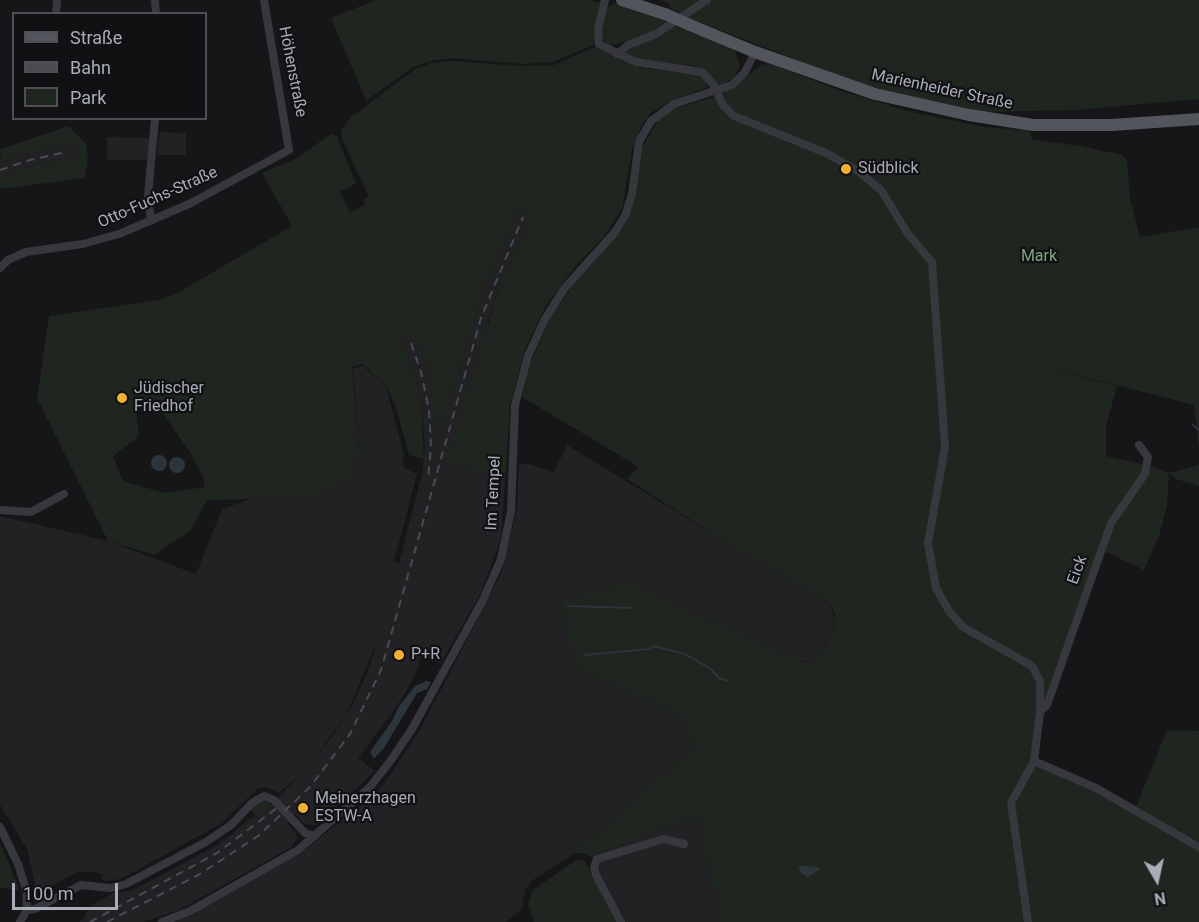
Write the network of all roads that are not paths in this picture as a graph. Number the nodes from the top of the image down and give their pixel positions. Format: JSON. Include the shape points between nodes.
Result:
{"nodes":[{"id":1,"x":264,"y":0,"type":"edge"},
{"id":2,"x":605,"y":0,"type":"edge"},
{"id":3,"x":622,"y":0,"type":"edge"},
{"id":4,"x":707,"y":0,"type":"edge"},
{"id":5,"x":755,"y":52,"type":"junction"},
{"id":6,"x":617,"y":54,"type":"junction"},
{"id":7,"x":717,"y":92,"type":"junction"},
{"id":8,"x":1199,"y":119,"type":"edge"},
{"id":9,"x":156,"y":120,"type":"edge"},
{"id":10,"x":290,"y":150,"type":"joint"},
{"id":11,"x":151,"y":221,"type":"junction"},
{"id":12,"x":0,"y":268,"type":"edge"},
{"id":13,"x":1139,"y":445,"type":"dead end"},
{"id":14,"x":64,"y":494,"type":"dead end"},
{"id":15,"x":0,"y":510,"type":"edge"},
{"id":16,"x":1040,"y":712,"type":"junction"},
{"id":17,"x":1034,"y":761,"type":"junction"},
{"id":18,"x":0,"y":827,"type":"edge"},
{"id":19,"x":315,"y":836,"type":"junction"},
{"id":20,"x":684,"y":844,"type":"dead end"},
{"id":21,"x":1199,"y":847,"type":"edge"},
{"id":22,"x":27,"y":910,"type":"junction"},
{"id":23,"x":20,"y":922,"type":"edge"},
{"id":24,"x":162,"y":922,"type":"edge"},
{"id":25,"x":621,"y":922,"type":"edge"},
{"id":26,"x":1028,"y":922,"type":"edge"}],
"edges":[{"from":1,"to":10,"type":"street","name":"Höhenstraße"},
{"from":2,"to":6,"type":"street","via":[[598,29],[600,44]]},
{"from":3,"to":5,"type":"main road","name":"Marienheider Straße","bridge":true},
{"from":4,"to":6,"type":"street"},
{"from":5,"to":7,"type":"street","name":"Im Tempel","via":[[739,80]]},
{"from":5,"to":8,"type":"main road","name":"Marienheider Straße","via":[[875,94],[1033,125]]},
{"from":6,"to":7,"type":"street","via":[[649,65],[702,72]]},
{"from":7,"to":16,"type":"street","via":[[734,116],[826,153],[871,180],[932,262],[945,447],[928,543],[936,588],[963,627],[1032,666],[1037,672]]},
{"from":7,"to":19,"type":"street","name":"Im Tempel","via":[[668,107],[644,130],[625,216],[564,289],[528,356],[515,405],[507,538],[494,579],[411,729],[369,788]]},
{"from":9,"to":11,"type":"street","via":[[148,196]]},
{"from":10,"to":11,"type":"street","name":"Otto-Fuchs-Straße"},
{"from":11,"to":12,"type":"street","name":"Otto-Fuchs-Straße","via":[[97,241],[26,252]]},
{"from":13,"to":16,"type":"street","name":"Eick","via":[[1148,457],[1145,474],[1111,523],[1047,705]]},
{"from":14,"to":15,"type":"street","via":[[31,512]]},
{"from":16,"to":17,"type":"street"},
{"from":17,"to":21,"type":"street","via":[[1096,788]]},
{"from":17,"to":26,"type":"street","via":[[1011,803]]},
{"from":18,"to":22,"type":"street","via":[[18,864],[28,898]]},
{"from":19,"to":22,"type":"street","via":[[305,833],[274,800],[264,796],[213,837],[126,884],[111,888],[81,885]]},
{"from":19,"to":24,"type":"street","name":"Im Tempel","via":[[190,911]]},
{"from":20,"to":25,"type":"street","via":[[664,838],[597,859],[596,875]]},
{"from":22,"to":23,"type":"street"}]}
